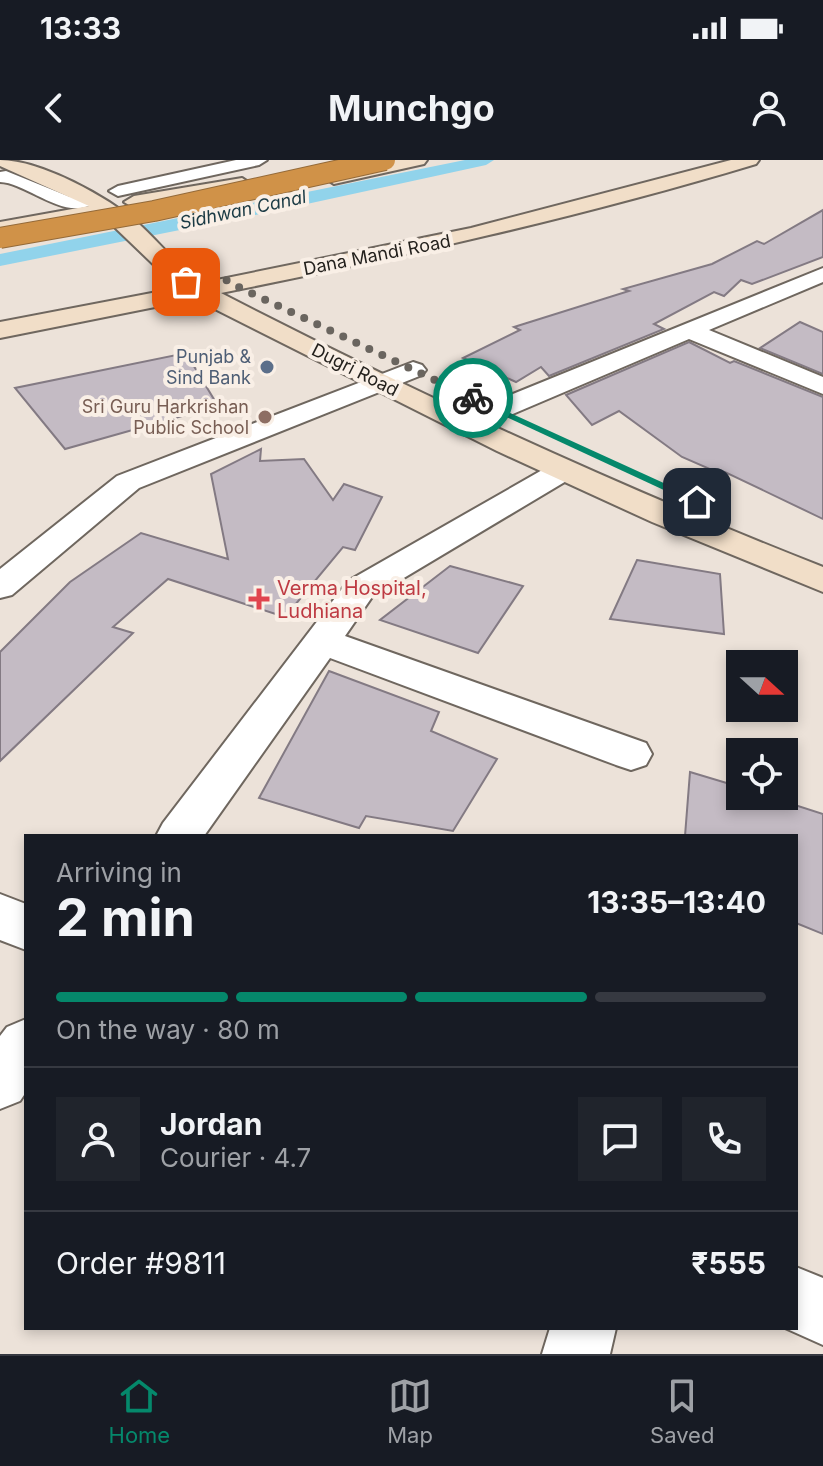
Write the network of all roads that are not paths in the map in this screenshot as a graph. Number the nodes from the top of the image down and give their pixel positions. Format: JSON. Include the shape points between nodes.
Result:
{"nodes":[{"id":1,"x":33,"y":160,"type":"edge"},
{"id":2,"x":195,"y":160,"type":"edge"},
{"id":3,"x":259,"y":160,"type":"edge"},
{"id":4,"x":359,"y":160,"type":"edge"},
{"id":5,"x":385,"y":160,"type":"edge"},
{"id":6,"x":418,"y":160,"type":"edge"},
{"id":7,"x":721,"y":160,"type":"edge"},
{"id":8,"x":750,"y":160,"type":"edge"},
{"id":9,"x":164,"y":163,"type":"dead end"},
{"id":10,"x":2,"y":172,"type":"edge"},
{"id":11,"x":51,"y":196,"type":"junction"},
{"id":12,"x":13,"y":202,"type":"dead end"},
{"id":13,"x":138,"y":206,"type":"junction"},
{"id":14,"x":103,"y":208,"type":"junction"},
{"id":15,"x":0,"y":228,"type":"edge"},
{"id":16,"x":0,"y":240,"type":"edge"},
{"id":17,"x":192,"y":263,"type":"junction"},
{"id":18,"x":823,"y":274,"type":"edge"},
{"id":19,"x":0,"y":319,"type":"edge"},
{"id":20,"x":0,"y":330,"type":"edge"},
{"id":21,"x":688,"y":330,"type":"junction"},
{"id":22,"x":413,"y":370,"type":"junction"},
{"id":23,"x":382,"y":383,"type":"junction"},
{"id":24,"x":823,"y":386,"type":"edge"},
{"id":25,"x":498,"y":410,"type":"junction"},
{"id":26,"x":562,"y":471,"type":"junction"},
{"id":27,"x":823,"y":558,"type":"edge"},
{"id":28,"x":823,"y":580,"type":"edge"},
{"id":29,"x":0,"y":587,"type":"edge"},
{"id":30,"x":322,"y":641,"type":"junction"},
{"id":31,"x":631,"y":754,"type":"dead end"},
{"id":32,"x":180,"y":834,"type":"edge"},
{"id":33,"x":0,"y":916,"type":"edge"},
{"id":34,"x":24,"y":927,"type":"edge"},
{"id":35,"x":24,"y":1049,"type":"edge"},
{"id":36,"x":0,"y":1081,"type":"edge"},
{"id":37,"x":798,"y":1300,"type":"edge"},
{"id":38,"x":823,"y":1312,"type":"edge"},
{"id":39,"x":582,"y":1330,"type":"edge"},
{"id":40,"x":576,"y":1354,"type":"edge"}],
"edges":[{"from":1,"to":13,"type":"street","name":"Dugri Road"},
{"from":2,"to":9,"type":"street"},
{"from":3,"to":13,"type":"street"},
{"from":4,"to":13,"type":"street"},
{"from":5,"to":16,"type":"highway","bridge":true},
{"from":6,"to":13,"type":"street"},
{"from":7,"to":17,"type":"street","via":[[525,214]]},
{"from":8,"to":17,"type":"street","name":"Dana Mandi Road","via":[[537,221]]},
{"from":10,"to":11,"type":"street"},
{"from":10,"to":14,"type":"street","name":"Dugri Road"},
{"from":11,"to":12,"type":"street"},
{"from":11,"to":14,"type":"street"},
{"from":13,"to":14,"type":"street"},
{"from":13,"to":17,"type":"street","name":"Dugri Road"},
{"from":14,"to":15,"type":"street"},
{"from":14,"to":16,"type":"street"},
{"from":14,"to":17,"type":"street","name":"Dugri Road"},
{"from":17,"to":19,"type":"street"},
{"from":17,"to":20,"type":"street","name":"Dana Mandi Road"},
{"from":17,"to":22,"type":"street","name":"Dugri Road"},
{"from":17,"to":23,"type":"street","name":"Dugri Road"},
{"from":18,"to":21,"type":"street"},
{"from":21,"to":24,"type":"street"},
{"from":21,"to":25,"type":"street"},
{"from":22,"to":23,"type":"street"},
{"from":22,"to":25,"type":"street","name":"Dugri Road"},
{"from":23,"to":26,"type":"street","name":"Dugri Road"},
{"from":23,"to":29,"type":"street","via":[[128,482]]},
{"from":25,"to":27,"type":"street","name":"Dugri Road"},
{"from":26,"to":28,"type":"street","name":"Dugri Road"},
{"from":26,"to":30,"type":"street","via":[[360,589]]},
{"from":30,"to":31,"type":"street"},
{"from":30,"to":32,"type":"street"},
{"from":33,"to":34,"type":"street"},
{"from":35,"to":36,"type":"street"},
{"from":37,"to":38,"type":"street"},
{"from":39,"to":40,"type":"street"}]}
